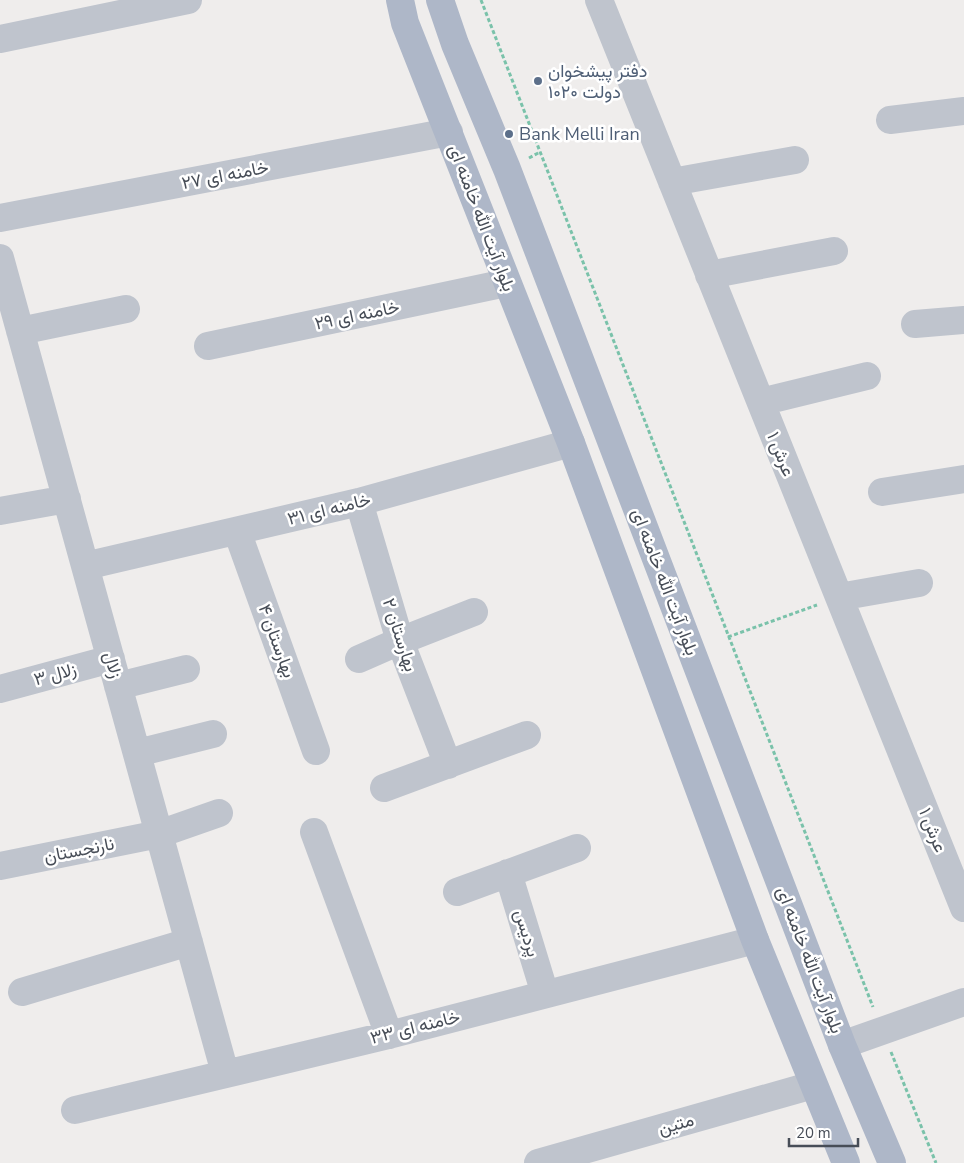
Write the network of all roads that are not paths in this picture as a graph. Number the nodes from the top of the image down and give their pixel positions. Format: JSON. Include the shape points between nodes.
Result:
{"nodes":[{"id":1,"x":188,"y":0,"type":"edge"},
{"id":2,"x":400,"y":0,"type":"edge"},
{"id":3,"x":440,"y":0,"type":"edge"},
{"id":4,"x":599,"y":0,"type":"edge"},
{"id":5,"x":0,"y":39,"type":"edge"},
{"id":6,"x":964,"y":111,"type":"edge"},
{"id":7,"x":890,"y":120,"type":"dead end"},
{"id":8,"x":449,"y":132,"type":"junction"},
{"id":9,"x":795,"y":160,"type":"dead end"},
{"id":10,"x":672,"y":182,"type":"junction"},
{"id":11,"x":0,"y":218,"type":"edge"},
{"id":12,"x":834,"y":251,"type":"dead end"},
{"id":13,"x":0,"y":258,"type":"edge"},
{"id":14,"x":709,"y":275,"type":"junction"},
{"id":15,"x":506,"y":283,"type":"junction"},
{"id":16,"x":126,"y":309,"type":"dead end"},
{"id":17,"x":11,"y":316,"type":"edge"},
{"id":18,"x":964,"y":320,"type":"edge"},
{"id":19,"x":915,"y":324,"type":"dead end"},
{"id":20,"x":208,"y":346,"type":"dead end"},
{"id":21,"x":867,"y":376,"type":"dead end"},
{"id":22,"x":761,"y":402,"type":"junction"},
{"id":23,"x":570,"y":442,"type":"junction"},
{"id":24,"x":964,"y":478,"type":"edge"},
{"id":25,"x":882,"y":492,"type":"dead end"},
{"id":26,"x":67,"y":498,"type":"junction"},
{"id":27,"x":359,"y":502,"type":"junction"},
{"id":28,"x":0,"y":511,"type":"edge"},
{"id":29,"x":237,"y":531,"type":"junction"},
{"id":30,"x":85,"y":566,"type":"junction"},
{"id":31,"x":919,"y":583,"type":"dead end"},
{"id":32,"x":839,"y":597,"type":"junction"},
{"id":33,"x":474,"y":612,"type":"dead end"},
{"id":34,"x":400,"y":641,"type":"junction"},
{"id":35,"x":111,"y":659,"type":"junction"},
{"id":36,"x":360,"y":659,"type":"dead end"},
{"id":37,"x":186,"y":669,"type":"dead end"},
{"id":38,"x":118,"y":686,"type":"junction"},
{"id":39,"x":0,"y":689,"type":"edge"},
{"id":40,"x":213,"y":734,"type":"dead end"},
{"id":41,"x":527,"y":735,"type":"dead end"},
{"id":42,"x":136,"y":752,"type":"junction"},
{"id":43,"x":316,"y":752,"type":"dead end"},
{"id":44,"x":448,"y":765,"type":"junction"},
{"id":45,"x":384,"y":788,"type":"dead end"},
{"id":46,"x":219,"y":813,"type":"dead end"},
{"id":47,"x":314,"y":832,"type":"dead end"},
{"id":48,"x":159,"y":834,"type":"junction"},
{"id":49,"x":577,"y":848,"type":"dead end"},
{"id":50,"x":0,"y":866,"type":"edge"},
{"id":51,"x":508,"y":873,"type":"junction"},
{"id":52,"x":457,"y":892,"type":"dead end"},
{"id":53,"x":964,"y":908,"type":"edge"},
{"id":54,"x":754,"y":940,"type":"junction"},
{"id":55,"x":189,"y":942,"type":"junction"},
{"id":56,"x":22,"y":992,"type":"dead end"},
{"id":57,"x":545,"y":994,"type":"junction"},
{"id":58,"x":964,"y":1002,"type":"edge"},
{"id":59,"x":389,"y":1035,"type":"junction"},
{"id":60,"x":842,"y":1045,"type":"junction"},
{"id":61,"x":225,"y":1073,"type":"junction"},
{"id":62,"x":813,"y":1085,"type":"junction"},
{"id":63,"x":75,"y":1110,"type":"dead end"},
{"id":64,"x":538,"y":1163,"type":"edge"},
{"id":65,"x":846,"y":1163,"type":"edge"},
{"id":66,"x":892,"y":1163,"type":"edge"}],
"edges":[{"from":1,"to":5,"type":"street"},
{"from":2,"to":8,"type":"main road","name":"بلوار آیت الله خامنه ای","via":[[405,23]]},
{"from":3,"to":60,"type":"main road","name":"بلوار آیت الله خامنه ای"},
{"from":4,"to":10,"type":"street","name":"عرش ۱"},
{"from":6,"to":7,"type":"street"},
{"from":8,"to":11,"type":"street","name":"خامنه ای ۲۷"},
{"from":8,"to":15,"type":"main road","name":"بلوار آیت الله خامنه ای"},
{"from":9,"to":10,"type":"street"},
{"from":10,"to":14,"type":"street","name":"عرش ۱"},
{"from":12,"to":14,"type":"street"},
{"from":13,"to":17,"type":"street","name":"زلال"},
{"from":14,"to":22,"type":"street","name":"عرش ۱"},
{"from":15,"to":20,"type":"street","name":"خامنه ای ۲۹"},
{"from":15,"to":23,"type":"main road","name":"بلوار آیت الله خامنه ای"},
{"from":16,"to":17,"type":"street"},
{"from":17,"to":26,"type":"street","name":"زلال"},
{"from":18,"to":19,"type":"street"},
{"from":21,"to":22,"type":"street"},
{"from":22,"to":32,"type":"street","name":"عرش ۱"},
{"from":23,"to":27,"type":"street","name":"خامنه ای ۳۱"},
{"from":23,"to":54,"type":"main road","name":"بلوار آیت الله خامنه ای"},
{"from":24,"to":25,"type":"street"},
{"from":26,"to":28,"type":"street"},
{"from":26,"to":30,"type":"street","name":"زلال"},
{"from":27,"to":29,"type":"street","name":"خامنه ای ۳۱"},
{"from":27,"to":34,"type":"street","name":"بهارستان ۲"},
{"from":29,"to":30,"type":"street","name":"خامنه ای ۳۱"},
{"from":29,"to":43,"type":"street","name":"بهارستان ۴"},
{"from":30,"to":35,"type":"street","name":"زلال"},
{"from":31,"to":32,"type":"street"},
{"from":32,"to":53,"type":"street","name":"عرش ۱"},
{"from":33,"to":34,"type":"street"},
{"from":34,"to":36,"type":"street"},
{"from":34,"to":44,"type":"street","name":"بهارستان ۲"},
{"from":35,"to":38,"type":"street","name":"زلال"},
{"from":35,"to":39,"type":"street","name":"۳ زلال"},
{"from":37,"to":38,"type":"street"},
{"from":38,"to":42,"type":"street","name":"زلال"},
{"from":40,"to":42,"type":"street"},
{"from":41,"to":44,"type":"street"},
{"from":42,"to":48,"type":"street","name":"زلال"},
{"from":44,"to":45,"type":"street"},
{"from":46,"to":48,"type":"street","name":"نارنجستان"},
{"from":47,"to":59,"type":"street"},
{"from":48,"to":50,"type":"street","name":"نارنجستان"},
{"from":48,"to":55,"type":"street","name":"زلال"},
{"from":49,"to":51,"type":"street"},
{"from":51,"to":52,"type":"street"},
{"from":51,"to":57,"type":"street","name":"پردیس"},
{"from":54,"to":57,"type":"street","name":"خامنه ای ۳۳"},
{"from":54,"to":62,"type":"main road","name":"بلوار آیت الله خامنه ای"},
{"from":55,"to":56,"type":"street"},
{"from":55,"to":61,"type":"street","name":"زلال"},
{"from":57,"to":59,"type":"street","name":"خامنه ای ۳۳"},
{"from":58,"to":60,"type":"street"},
{"from":59,"to":61,"type":"street","name":"خامنه ای ۳۳"},
{"from":60,"to":66,"type":"main road","name":"بلوار آیت الله خامنه ای"},
{"from":61,"to":63,"type":"street","name":"خامنه ای ۳۳"},
{"from":62,"to":64,"type":"street","name":"متین"},
{"from":62,"to":65,"type":"main road","name":"بلوار آیت الله خامنه ای"}]}
